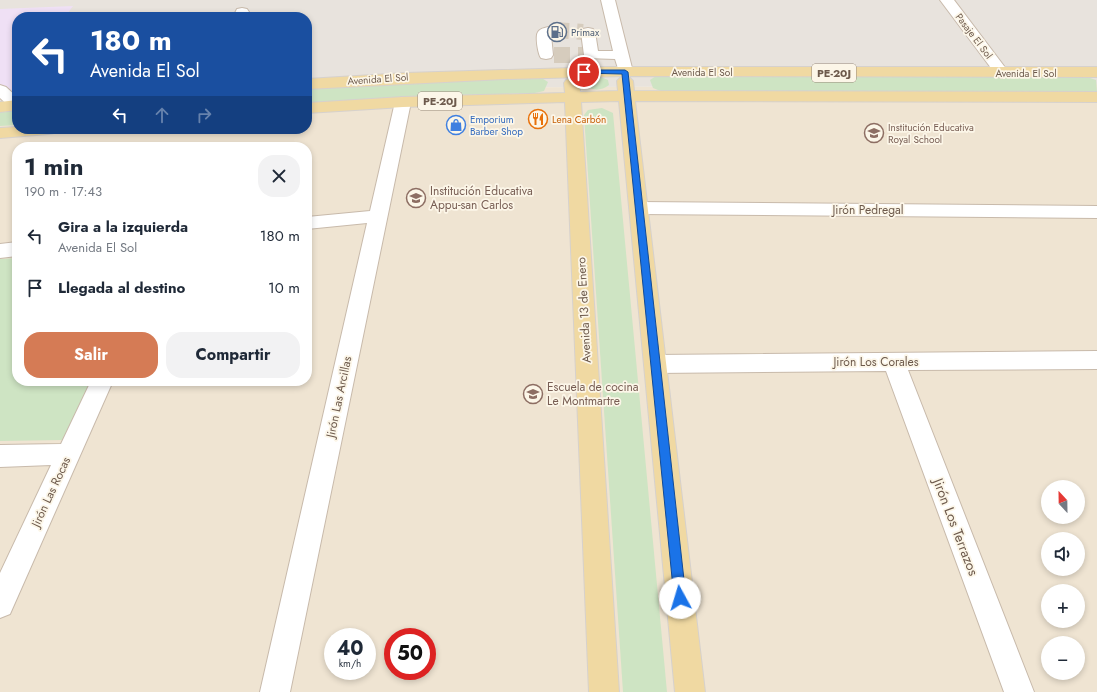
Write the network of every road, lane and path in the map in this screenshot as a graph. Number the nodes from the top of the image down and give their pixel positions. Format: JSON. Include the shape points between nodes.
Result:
{"nodes":[{"id":1,"x":608,"y":0,"type":"edge"},
{"id":2,"x":947,"y":0,"type":"edge"},
{"id":3,"x":553,"y":30,"type":"dead end"},
{"id":4,"x":615,"y":32,"type":"junction"},
{"id":5,"x":621,"y":55,"type":"junction"},
{"id":6,"x":582,"y":61,"type":"junction"},
{"id":7,"x":596,"y":72,"type":"junction"},
{"id":8,"x":625,"y":72,"type":"junction"},
{"id":9,"x":1097,"y":72,"type":"edge"},
{"id":10,"x":532,"y":73,"type":"junction"},
{"id":11,"x":1002,"y":73,"type":"junction"},
{"id":12,"x":312,"y":84,"type":"edge"},
{"id":13,"x":0,"y":90,"type":"edge"},
{"id":14,"x":626,"y":96,"type":"junction"},
{"id":15,"x":573,"y":97,"type":"junction"},
{"id":16,"x":1097,"y":97,"type":"edge"},
{"id":17,"x":12,"y":101,"type":"edge"},
{"id":18,"x":403,"y":102,"type":"junction"},
{"id":19,"x":12,"y":106,"type":"edge"},
{"id":20,"x":0,"y":107,"type":"edge"},
{"id":21,"x":312,"y":108,"type":"edge"},
{"id":22,"x":12,"y":132,"type":"edge"},
{"id":23,"x":0,"y":133,"type":"edge"},
{"id":24,"x":639,"y":208,"type":"junction"},
{"id":25,"x":1097,"y":212,"type":"edge"},
{"id":26,"x":379,"y":216,"type":"junction"},
{"id":27,"x":312,"y":223,"type":"edge"},
{"id":28,"x":12,"y":250,"type":"edge"},
{"id":29,"x":0,"y":251,"type":"edge"},
{"id":30,"x":1097,"y":360,"type":"edge"},
{"id":31,"x":894,"y":362,"type":"junction"},
{"id":32,"x":655,"y":364,"type":"junction"},
{"id":33,"x":100,"y":386,"type":"edge"},
{"id":34,"x":69,"y":454,"type":"junction"},
{"id":35,"x":0,"y":456,"type":"edge"},
{"id":36,"x":0,"y":604,"type":"edge"},
{"id":37,"x":275,"y":692,"type":"edge"},
{"id":38,"x":604,"y":692,"type":"edge"},
{"id":39,"x":690,"y":692,"type":"edge"},
{"id":40,"x":1019,"y":692,"type":"edge"}],
"edges":[{"from":1,"to":4,"type":"street"},
{"from":2,"to":11,"type":"street","name":"Pasaje El Sol"},
{"from":3,"to":10,"type":"street","via":[[544,33],[550,55]]},
{"from":4,"to":5,"type":"street"},
{"from":4,"to":6,"type":"street","via":[[586,32]]},
{"from":5,"to":6,"type":"street"},
{"from":5,"to":8,"type":"street"},
{"from":6,"to":7,"type":"main road","name":"Avenida El Sol","number":"PE-20J"},
{"from":6,"to":7,"type":"street"},
{"from":6,"to":10,"type":"main road","name":"Avenida El Sol","number":"PE-20J"},
{"from":6,"to":15,"type":"main road","name":"Avenida 13 de Enero"},
{"from":7,"to":8,"type":"main road","name":"Avenida El Sol","number":"PE-20J"},
{"from":8,"to":11,"type":"main road","name":"Avenida El Sol","number":"PE-20J"},
{"from":8,"to":14,"type":"main road"},
{"from":9,"to":11,"type":"main road","name":"Avenida El Sol","number":"PE-20J"},
{"from":10,"to":12,"type":"main road","name":"Avenida El Sol","number":"PE-20J"},
{"from":13,"to":17,"type":"street"},
{"from":14,"to":15,"type":"main road","name":"Avenida El Sol","number":"PE-20J"},
{"from":14,"to":16,"type":"main road","name":"Avenida El Sol","number":"PE-20J"},
{"from":14,"to":24,"type":"main road"},
{"from":15,"to":18,"type":"main road","name":"Avenida El Sol","number":"PE-20J"},
{"from":15,"to":38,"type":"main road","name":"Avenida 13 de Enero"},
{"from":18,"to":21,"type":"main road","name":"Avenida El Sol","number":"PE-20J"},
{"from":18,"to":26,"type":"street","name":"Jirón Las Arcillas"},
{"from":19,"to":20,"type":"main road"},
{"from":22,"to":23,"type":"main road"},
{"from":24,"to":25,"type":"street","name":"Jirón Pedregal"},
{"from":24,"to":32,"type":"main road"},
{"from":26,"to":27,"type":"street"},
{"from":26,"to":37,"type":"street","name":"Jirón Las Arcillas"},
{"from":28,"to":29,"type":"street"},
{"from":30,"to":31,"type":"street","name":"Jirón Los Corales"},
{"from":31,"to":32,"type":"street","name":"Jirón Los Corales"},
{"from":31,"to":40,"type":"street","name":"Jirón Los Terrazos"},
{"from":32,"to":39,"type":"main road"},
{"from":33,"to":34,"type":"street","name":"Jirón Las Rocas"},
{"from":34,"to":35,"type":"street"},
{"from":34,"to":36,"type":"street","name":"Jirón Las Rocas"}]}
